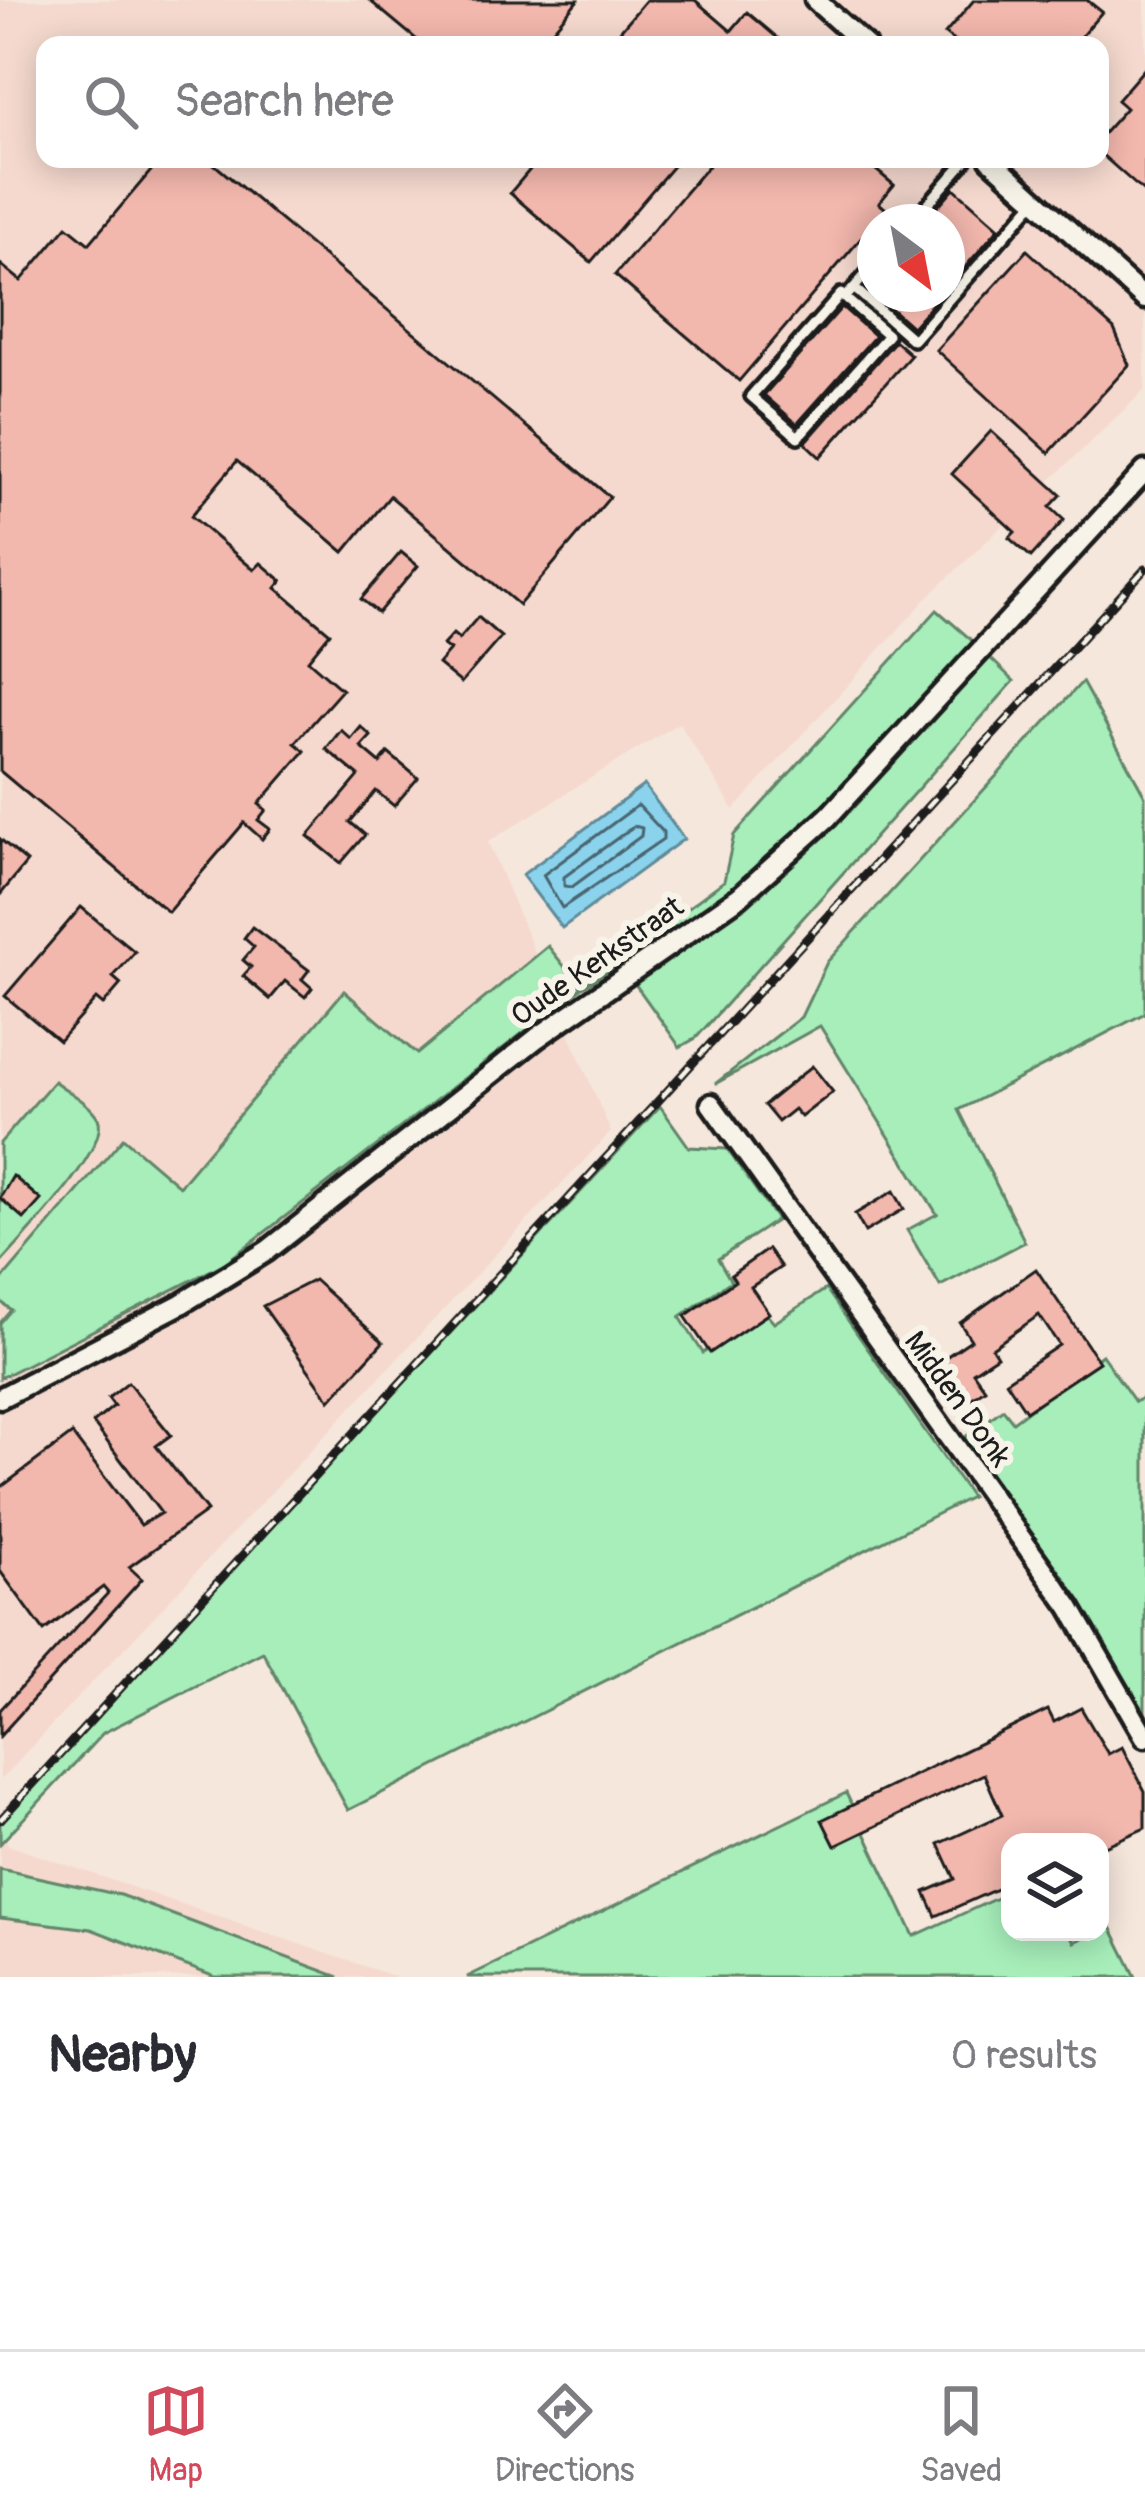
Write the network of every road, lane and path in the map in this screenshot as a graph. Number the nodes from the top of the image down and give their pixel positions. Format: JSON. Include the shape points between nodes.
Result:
{"nodes":[{"id":1,"x":815,"y":0,"type":"edge"},
{"id":2,"x":855,"y":36,"type":"edge"},
{"id":3,"x":959,"y":168,"type":"edge"},
{"id":4,"x":1000,"y":168,"type":"edge"},
{"id":5,"x":1036,"y":200,"type":"junction"},
{"id":6,"x":928,"y":204,"type":"edge"},
{"id":7,"x":857,"y":285,"type":"edge"},
{"id":8,"x":854,"y":288,"type":"junction"},
{"id":9,"x":845,"y":298,"type":"junction"},
{"id":10,"x":1145,"y":299,"type":"edge"},
{"id":11,"x":1145,"y":471,"type":"edge"},
{"id":12,"x":711,"y":1104,"type":"dead end"},
{"id":13,"x":0,"y":1398,"type":"edge"},
{"id":14,"x":1145,"y":1737,"type":"edge"}],
"edges":[{"from":1,"to":2,"type":"street"},
{"from":3,"to":6,"type":"lane"},
{"from":4,"to":5,"type":"street"},
{"from":5,"to":8,"type":"lane","via":[[914,340]]},
{"from":5,"to":10,"type":"street"},
{"from":7,"to":8,"type":"lane"},
{"from":8,"to":9,"type":"lane"},
{"from":9,"to":9,"type":"lane","via":[[888,335],[798,437],[751,396]]},
{"from":11,"to":13,"type":"street","name":"Oude Kerkstraat","via":[[829,817],[739,897],[536,1039],[267,1251]]},
{"from":12,"to":14,"type":"street","name":"Midden Donk","via":[[1070,1607]]}]}
